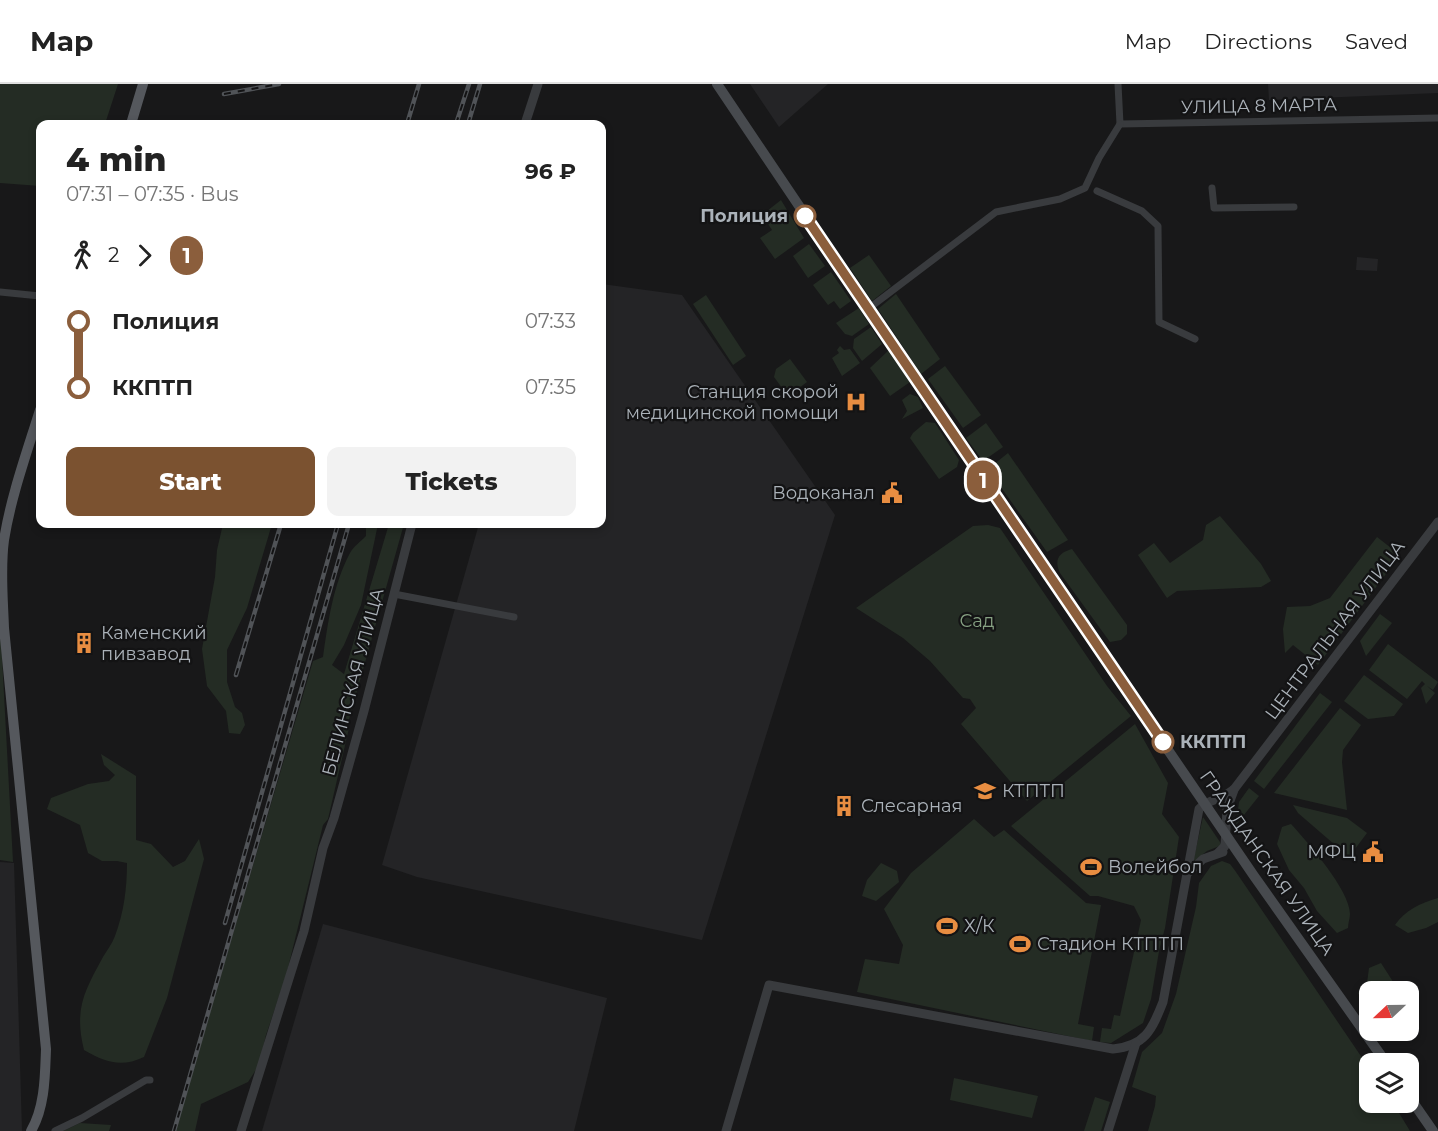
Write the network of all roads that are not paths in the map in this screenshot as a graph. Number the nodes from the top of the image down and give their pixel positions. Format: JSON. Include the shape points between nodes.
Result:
{"nodes":[{"id":1,"x":143,"y":84,"type":"edge"},
{"id":2,"x":538,"y":84,"type":"edge"},
{"id":3,"x":717,"y":84,"type":"edge"},
{"id":4,"x":1118,"y":84,"type":"edge"},
{"id":5,"x":1438,"y":118,"type":"edge"},
{"id":6,"x":131,"y":120,"type":"edge"},
{"id":7,"x":526,"y":120,"type":"edge"},
{"id":8,"x":1120,"y":124,"type":"junction"},
{"id":9,"x":1212,"y":188,"type":"dead end"},
{"id":10,"x":1096,"y":191,"type":"dead end"},
{"id":11,"x":1294,"y":207,"type":"dead end"},
{"id":12,"x":0,"y":292,"type":"edge"},
{"id":13,"x":36,"y":296,"type":"edge"},
{"id":14,"x":868,"y":309,"type":"junction"},
{"id":15,"x":1195,"y":339,"type":"dead end"},
{"id":16,"x":36,"y":424,"type":"edge"},
{"id":17,"x":1438,"y":522,"type":"edge"},
{"id":18,"x":411,"y":528,"type":"edge"},
{"id":19,"x":393,"y":594,"type":"junction"},
{"id":20,"x":514,"y":617,"type":"dead end"},
{"id":21,"x":1235,"y":788,"type":"junction"},
{"id":22,"x":1198,"y":793,"type":"junction"},
{"id":23,"x":1205,"y":804,"type":"junction"},
{"id":24,"x":1197,"y":814,"type":"junction"},
{"id":25,"x":1227,"y":816,"type":"junction"},
{"id":26,"x":1215,"y":818,"type":"junction"},
{"id":27,"x":1227,"y":836,"type":"junction"},
{"id":28,"x":1236,"y":850,"type":"junction"},
{"id":29,"x":1218,"y":853,"type":"junction"},
{"id":30,"x":1186,"y":876,"type":"junction"},
{"id":31,"x":1136,"y":1043,"type":"junction"},
{"id":32,"x":1379,"y":1053,"type":"edge"},
{"id":33,"x":150,"y":1080,"type":"dead end"},
{"id":34,"x":1419,"y":1111,"type":"edge"},
{"id":35,"x":31,"y":1131,"type":"edge"},
{"id":36,"x":55,"y":1131,"type":"edge"},
{"id":37,"x":241,"y":1131,"type":"edge"},
{"id":38,"x":726,"y":1131,"type":"edge"},
{"id":39,"x":1108,"y":1131,"type":"edge"},
{"id":40,"x":1433,"y":1131,"type":"edge"}],
"edges":[{"from":1,"to":6,"type":"main road"},
{"from":2,"to":7,"type":"street"},
{"from":3,"to":14,"type":"main road","name":"ГРАЖДАНСКАЯ УЛИЦА"},
{"from":4,"to":8,"type":"street"},
{"from":5,"to":8,"type":"street","name":"УЛИЦА 8 МАРТА"},
{"from":8,"to":14,"type":"street","via":[[1085,188],[1060,200],[996,212]]},
{"from":9,"to":11,"type":"street","via":[[1214,208]]},
{"from":10,"to":15,"type":"street","via":[[1142,211],[1158,226],[1159,322]]},
{"from":12,"to":13,"type":"street"},
{"from":14,"to":22,"type":"main road","name":"ГРАЖДАНСКАЯ УЛИЦА"},
{"from":16,"to":35,"type":"main road","via":[[8,518],[3,569],[4,628],[46,1049],[40,1110]]},
{"from":17,"to":21,"type":"street","name":"ЦЕНТРАЛЬНАЯ УЛИЦА"},
{"from":18,"to":19,"type":"street","name":"БЕЛИНСКАЯ УЛИЦА"},
{"from":19,"to":20,"type":"street"},
{"from":19,"to":37,"type":"street","name":"БЕЛИНСКАЯ УЛИЦА","via":[[304,931]]},
{"from":21,"to":23,"type":"street","name":"ЦЕНТРАЛЬНАЯ УЛИЦА"},
{"from":21,"to":25,"type":"street"},
{"from":22,"to":23,"type":"main road","name":"ГРАЖДАНСКАЯ УЛИЦА"},
{"from":22,"to":24,"type":"street"},
{"from":23,"to":24,"type":"street"},
{"from":23,"to":26,"type":"main road","name":"ГРАЖДАНСКАЯ УЛИЦА"},
{"from":24,"to":30,"type":"street"},
{"from":25,"to":26,"type":"street","via":[[1223,820]]},
{"from":25,"to":27,"type":"street"},
{"from":26,"to":27,"type":"main road","name":"ГРАЖДАНСКАЯ УЛИЦА"},
{"from":27,"to":28,"type":"main road","name":"ГРАЖДАНСКАЯ УЛИЦА"},
{"from":27,"to":29,"type":"street","via":[[1226,846]]},
{"from":28,"to":29,"type":"street"},
{"from":28,"to":32,"type":"main road","name":"ГРАЖДАНСКАЯ УЛИЦА"},
{"from":29,"to":30,"type":"street","via":[[1203,860]]},
{"from":30,"to":31,"type":"street","via":[[1163,1002],[1147,1035]]},
{"from":31,"to":38,"type":"street","via":[[1113,1049],[769,985]]},
{"from":31,"to":39,"type":"street"},
{"from":33,"to":36,"type":"street"},
{"from":34,"to":40,"type":"main road"}]}
